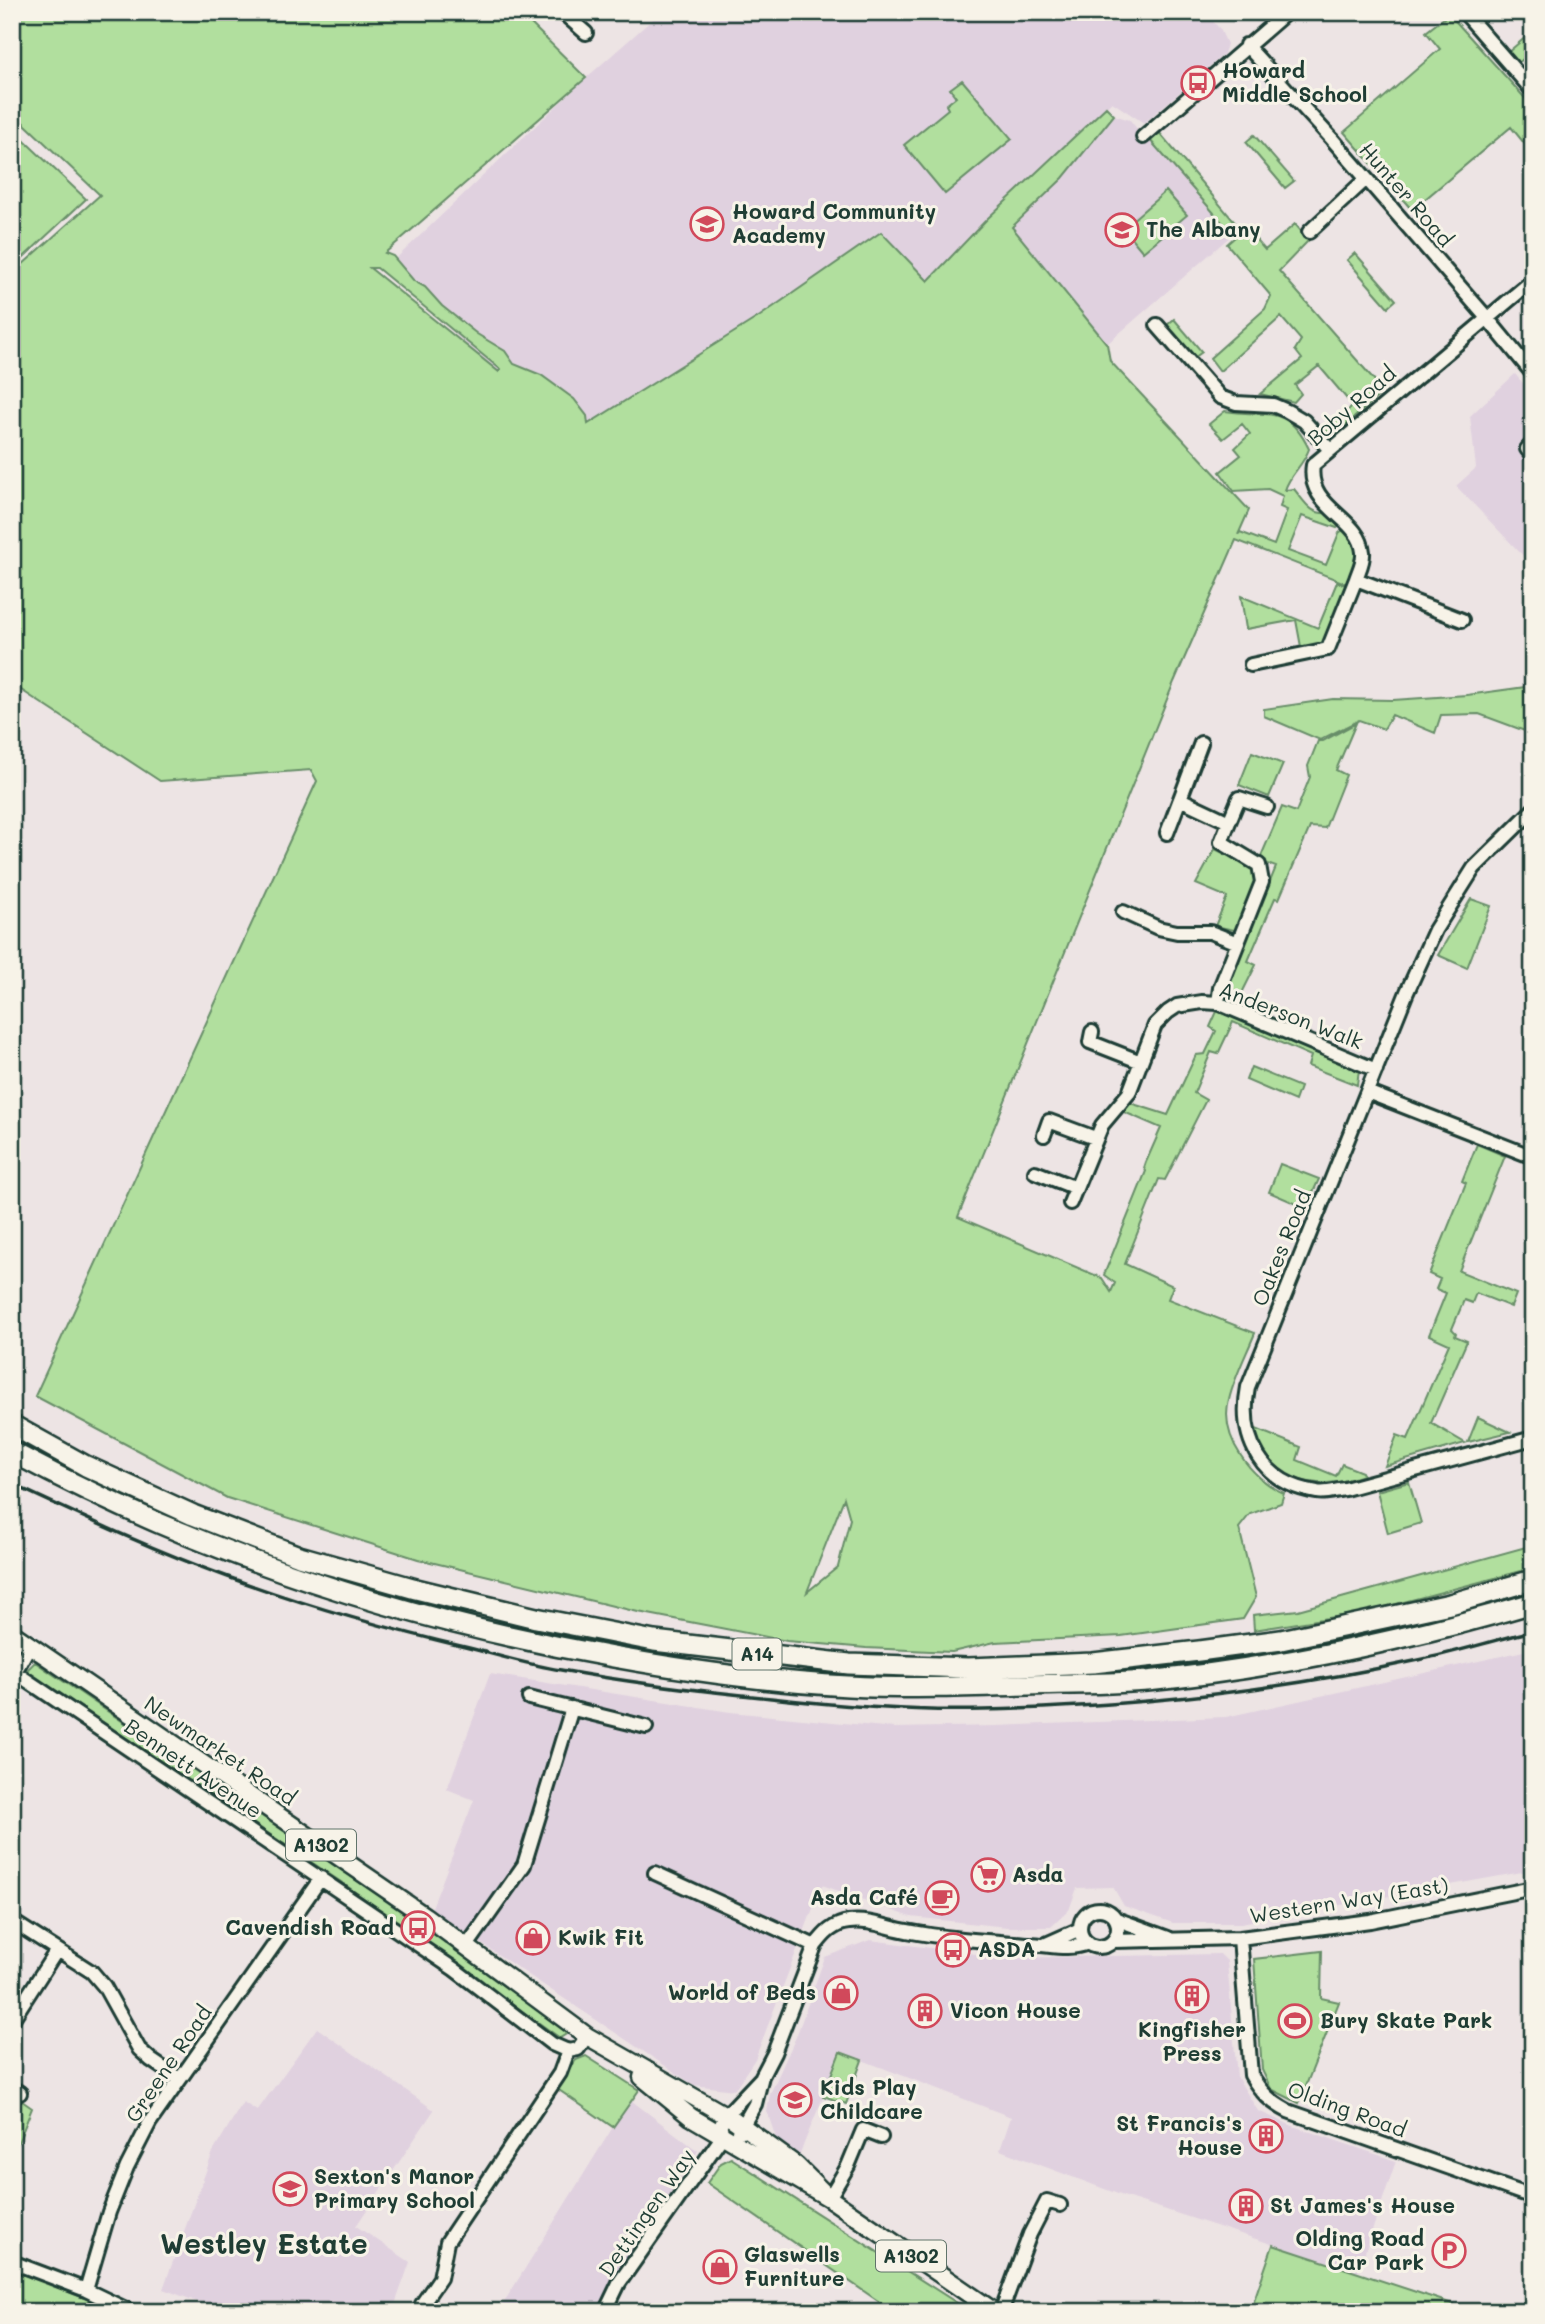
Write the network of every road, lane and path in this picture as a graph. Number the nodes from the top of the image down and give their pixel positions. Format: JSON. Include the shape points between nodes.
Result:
{"nodes":[{"id":1,"x":562,"y":12,"type":"edge"},
{"id":2,"x":1287,"y":12,"type":"edge"},
{"id":3,"x":1464,"y":12,"type":"edge"},
{"id":4,"x":586,"y":33,"type":"dead end"},
{"id":5,"x":1246,"y":46,"type":"junction"},
{"id":6,"x":1533,"y":91,"type":"edge"},
{"id":7,"x":1143,"y":137,"type":"dead end"},
{"id":8,"x":1366,"y":179,"type":"junction"},
{"id":9,"x":1309,"y":232,"type":"dead end"},
{"id":10,"x":1533,"y":280,"type":"edge"},
{"id":11,"x":1487,"y":318,"type":"junction"},
{"id":12,"x":1157,"y":325,"type":"dead end"},
{"id":13,"x":1533,"y":374,"type":"edge"},
{"id":14,"x":1533,"y":443,"type":"edge"},
{"id":15,"x":1330,"y":450,"type":"junction"},
{"id":16,"x":1533,"y":456,"type":"edge"},
{"id":17,"x":1356,"y":579,"type":"junction"},
{"id":18,"x":1462,"y":620,"type":"dead end"},
{"id":19,"x":1251,"y":666,"type":"dead end"},
{"id":20,"x":1201,"y":743,"type":"dead end"},
{"id":21,"x":1180,"y":799,"type":"junction"},
{"id":22,"x":1267,"y":807,"type":"dead end"},
{"id":23,"x":1533,"y":810,"type":"edge"},
{"id":24,"x":1229,"y":822,"type":"junction"},
{"id":25,"x":1167,"y":834,"type":"dead end"},
{"id":26,"x":1123,"y":912,"type":"dead end"},
{"id":27,"x":1238,"y":943,"type":"junction"},
{"id":28,"x":1218,"y":1003,"type":"junction"},
{"id":29,"x":1092,"y":1032,"type":"dead end"},
{"id":30,"x":1141,"y":1062,"type":"junction"},
{"id":31,"x":1376,"y":1070,"type":"junction"},
{"id":32,"x":1367,"y":1092,"type":"junction"},
{"id":33,"x":1044,"y":1135,"type":"dead end"},
{"id":34,"x":1095,"y":1138,"type":"junction"},
{"id":35,"x":1533,"y":1157,"type":"edge"},
{"id":36,"x":1035,"y":1172,"type":"dead end"},
{"id":37,"x":1076,"y":1188,"type":"junction"},
{"id":38,"x":1070,"y":1203,"type":"dead end"},
{"id":39,"x":12,"y":1425,"type":"edge"},
{"id":40,"x":1533,"y":1438,"type":"edge"},
{"id":41,"x":12,"y":1452,"type":"edge"},
{"id":42,"x":1533,"y":1580,"type":"edge"},
{"id":43,"x":1533,"y":1603,"type":"edge"},
{"id":44,"x":12,"y":1633,"type":"edge"},
{"id":45,"x":30,"y":1645,"type":"junction"},
{"id":46,"x":14,"y":1675,"type":"edge"},
{"id":47,"x":529,"y":1698,"type":"dead end"},
{"id":48,"x":572,"y":1708,"type":"junction"},
{"id":49,"x":646,"y":1727,"type":"dead end"},
{"id":50,"x":655,"y":1873,"type":"dead end"},
{"id":51,"x":321,"y":1878,"type":"junction"},
{"id":52,"x":1533,"y":1888,"type":"edge"},
{"id":53,"x":1116,"y":1919,"type":"junction"},
{"id":54,"x":12,"y":1921,"type":"edge"},
{"id":55,"x":1080,"y":1929,"type":"junction"},
{"id":56,"x":1169,"y":1938,"type":"junction"},
{"id":57,"x":1240,"y":1938,"type":"junction"},
{"id":58,"x":1113,"y":1941,"type":"junction"},
{"id":59,"x":1088,"y":1943,"type":"junction"},
{"id":60,"x":1043,"y":1945,"type":"junction"},
{"id":61,"x":467,"y":1946,"type":"junction"},
{"id":62,"x":815,"y":1946,"type":"junction"},
{"id":63,"x":57,"y":1950,"type":"junction"},
{"id":64,"x":12,"y":2020,"type":"edge"},
{"id":65,"x":587,"y":2036,"type":"junction"},
{"id":66,"x":608,"y":2050,"type":"junction"},
{"id":67,"x":568,"y":2051,"type":"junction"},
{"id":68,"x":762,"y":2076,"type":"junction"},
{"id":69,"x":179,"y":2079,"type":"junction"},
{"id":70,"x":725,"y":2116,"type":"junction"},
{"id":71,"x":744,"y":2127,"type":"junction"},
{"id":72,"x":722,"y":2137,"type":"junction"},
{"id":73,"x":881,"y":2137,"type":"dead end"},
{"id":74,"x":1533,"y":2197,"type":"edge"},
{"id":75,"x":829,"y":2198,"type":"junction"},
{"id":76,"x":1060,"y":2206,"type":"dead end"},
{"id":77,"x":12,"y":2262,"type":"edge"},
{"id":78,"x":86,"y":2290,"type":"junction"},
{"id":79,"x":422,"y":2304,"type":"dead end"},
{"id":80,"x":132,"y":2312,"type":"edge"},
{"id":81,"x":605,"y":2312,"type":"edge"},
{"id":82,"x":995,"y":2312,"type":"edge"},
{"id":83,"x":1001,"y":2312,"type":"edge"}],
"edges":[{"from":1,"to":4,"type":"street"},
{"from":2,"to":5,"type":"street"},
{"from":3,"to":6,"type":"street"},
{"from":5,"to":7,"type":"street"},
{"from":5,"to":8,"type":"street","name":"Hunter Road"},
{"from":8,"to":9,"type":"street"},
{"from":8,"to":11,"type":"street","name":"Hunter Road"},
{"from":10,"to":11,"type":"street","name":"Boby Road"},
{"from":11,"to":13,"type":"street","name":"Hunter Road"},
{"from":11,"to":15,"type":"street","name":"Boby Road"},
{"from":12,"to":15,"type":"street","via":[[1220,397],[1287,411],[1304,421]]},
{"from":14,"to":16,"type":"street","via":[[1527,449]]},
{"from":15,"to":17,"type":"street","name":"Boby Road","via":[[1313,465],[1311,475],[1314,488],[1359,539],[1363,552]]},
{"from":17,"to":18,"type":"street"},
{"from":17,"to":19,"type":"street","name":"Boby Road","via":[[1328,649]]},
{"from":20,"to":21,"type":"street"},
{"from":21,"to":24,"type":"street"},
{"from":21,"to":25,"type":"street"},
{"from":22,"to":24,"type":"street","via":[[1239,798]]},
{"from":23,"to":31,"type":"street","name":"Oakes Road","via":[[1475,868],[1435,930]]},
{"from":24,"to":27,"type":"street","via":[[1221,842],[1259,865],[1262,882]]},
{"from":26,"to":27,"type":"street","via":[[1158,928],[1210,932]]},
{"from":27,"to":28,"type":"street"},
{"from":28,"to":30,"type":"street","name":"Anderson Walk","via":[[1187,1004],[1168,1012],[1155,1025]]},
{"from":28,"to":31,"type":"street","name":"Anderson Walk"},
{"from":29,"to":30,"type":"street","via":[[1090,1042]]},
{"from":30,"to":34,"type":"street","name":"Anderson Walk","via":[[1129,1093]]},
{"from":31,"to":32,"type":"street","name":"Oakes Road"},
{"from":32,"to":35,"type":"street"},
{"from":32,"to":40,"type":"street","name":"Oakes Road","via":[[1248,1387],[1246,1427],[1253,1450],[1267,1468],[1286,1481],[1319,1493]]},
{"from":33,"to":34,"type":"street","via":[[1049,1121]]},
{"from":34,"to":37,"type":"street","name":"Anderson Walk"},
{"from":36,"to":37,"type":"street"},
{"from":37,"to":38,"type":"street","name":"Anderson Walk"},
{"from":39,"to":42,"type":"highway","number":"A14","via":[[86,1466],[193,1515],[351,1571],[536,1618],[654,1641],[849,1664],[968,1668],[1093,1663],[1199,1651],[1281,1640],[1450,1604]]},
{"from":41,"to":43,"type":"highway","number":"A14","via":[[190,1538],[410,1613],[543,1644],[731,1675],[928,1688],[1146,1681],[1329,1655]]},
{"from":44,"to":45,"type":"main road","name":"Newmarket Road","number":"A1302"},
{"from":45,"to":46,"type":"street"},
{"from":45,"to":61,"type":"main road","name":"Newmarket Road","number":"A1302"},
{"from":46,"to":51,"type":"street","name":"Bennett Avenue"},
{"from":47,"to":48,"type":"street"},
{"from":48,"to":49,"type":"street"},
{"from":48,"to":61,"type":"street","via":[[524,1865]]},
{"from":50,"to":62,"type":"street"},
{"from":51,"to":67,"type":"street","name":"Bennett Avenue"},
{"from":51,"to":69,"type":"street","name":"Greene Road"},
{"from":52,"to":57,"type":"street","name":"Western Way (East)","via":[[1370,1921]]},
{"from":53,"to":55,"type":"street","via":[[1108,1911],[1095,1910],[1084,1917]]},
{"from":53,"to":56,"type":"street","name":"Western Way (East)"},
{"from":53,"to":58,"type":"street"},
{"from":54,"to":63,"type":"street"},
{"from":55,"to":59,"type":"street"},
{"from":55,"to":60,"type":"street"},
{"from":56,"to":57,"type":"street","name":"Western Way (East)"},
{"from":56,"to":58,"type":"street","name":"Western Way (East)"},
{"from":57,"to":74,"type":"street","name":"Olding Road","via":[[1250,2068],[1258,2088],[1270,2101],[1300,2116]]},
{"from":58,"to":59,"type":"street","via":[[1102,1947]]},
{"from":59,"to":60,"type":"street","via":[[1077,1947]]},
{"from":60,"to":62,"type":"street","via":[[947,1938],[850,1922],[836,1925]]},
{"from":61,"to":65,"type":"main road","name":"Newmarket Road","number":"A1302"},
{"from":62,"to":68,"type":"street"},
{"from":63,"to":64,"type":"street"},
{"from":63,"to":69,"type":"street","via":[[92,1972],[139,2049]]},
{"from":65,"to":66,"type":"main road","name":"Newmarket Road","number":"A1302"},
{"from":65,"to":67,"type":"street","via":[[578,2049]]},
{"from":66,"to":70,"type":"main road","name":"Newmarket Road","number":"A1302"},
{"from":66,"to":72,"type":"main road","name":"Newmarket Road","number":"A1302"},
{"from":67,"to":79,"type":"street","via":[[560,2073],[447,2242],[440,2278]]},
{"from":68,"to":70,"type":"street"},
{"from":68,"to":71,"type":"street"},
{"from":69,"to":78,"type":"street","name":"Greene Road","via":[[127,2168]]},
{"from":70,"to":71,"type":"main road","name":"Newmarket Road","number":"A1302"},
{"from":70,"to":72,"type":"street"},
{"from":71,"to":72,"type":"street","via":[[736,2135]]},
{"from":71,"to":75,"type":"main road","name":"Newmarket Road","number":"A1302","via":[[796,2165]]},
{"from":72,"to":75,"type":"main road","name":"Newmarket Road","number":"A1302"},
{"from":72,"to":81,"type":"street","name":"Dettingen Way","via":[[619,2283]]},
{"from":73,"to":75,"type":"street","via":[[863,2130]]},
{"from":75,"to":82,"type":"main road","name":"Newmarket Road","number":"A1302"},
{"from":76,"to":83,"type":"street","via":[[1047,2201]]},
{"from":77,"to":78,"type":"street"},
{"from":78,"to":80,"type":"street"}]}
